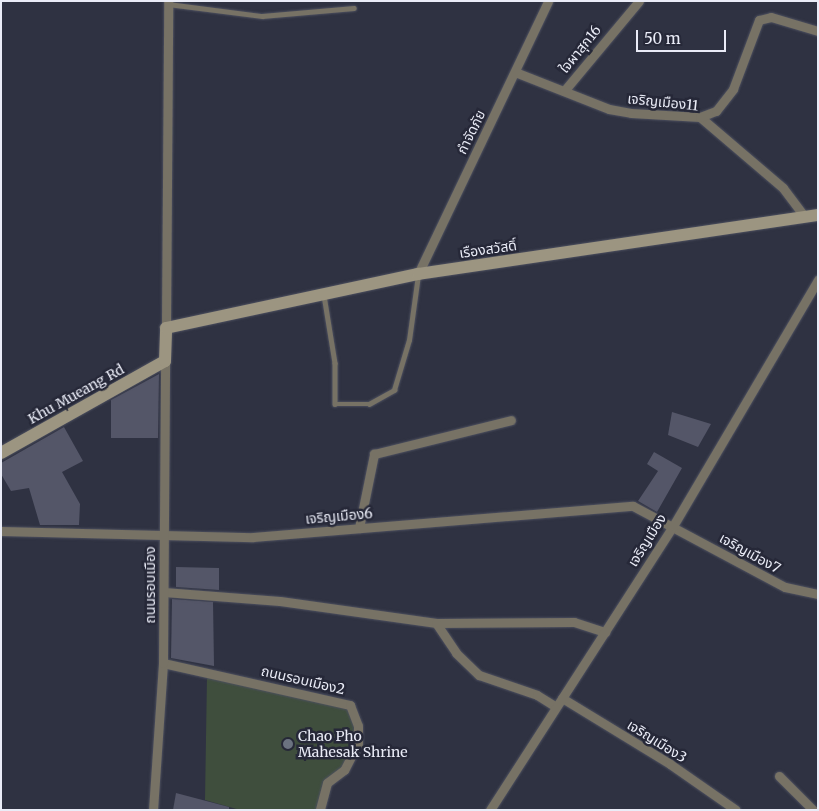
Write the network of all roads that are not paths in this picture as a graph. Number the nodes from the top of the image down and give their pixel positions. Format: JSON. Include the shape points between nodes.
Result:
{"nodes":[{"id":1,"x":548,"y":1,"type":"edge"},
{"id":2,"x":638,"y":1,"type":"edge"},
{"id":3,"x":168,"y":3,"type":"edge"},
{"id":4,"x":354,"y":8,"type":"dead end"},
{"id":5,"x":818,"y":31,"type":"edge"},
{"id":6,"x":515,"y":72,"type":"junction"},
{"id":7,"x":564,"y":91,"type":"junction"},
{"id":8,"x":700,"y":117,"type":"junction"},
{"id":9,"x":811,"y":216,"type":"edge"},
{"id":10,"x":418,"y":274,"type":"junction"},
{"id":11,"x":817,"y":283,"type":"edge"},
{"id":12,"x":324,"y":294,"type":"junction"},
{"id":13,"x":166,"y":328,"type":"junction"},
{"id":14,"x":165,"y":361,"type":"junction"},
{"id":15,"x":511,"y":420,"type":"dead end"},
{"id":16,"x":1,"y":453,"type":"edge"},
{"id":17,"x":673,"y":526,"type":"junction"},
{"id":18,"x":359,"y":528,"type":"junction"},
{"id":19,"x":1,"y":531,"type":"edge"},
{"id":20,"x":164,"y":535,"type":"junction"},
{"id":21,"x":164,"y":592,"type":"junction"},
{"id":22,"x":818,"y":594,"type":"edge"},
{"id":23,"x":436,"y":623,"type":"junction"},
{"id":24,"x":605,"y":632,"type":"junction"},
{"id":25,"x":163,"y":663,"type":"junction"},
{"id":26,"x":562,"y":698,"type":"junction"},
{"id":27,"x":556,"y":707,"type":"junction"},
{"id":28,"x":779,"y":776,"type":"dead end"},
{"id":29,"x":734,"y":809,"type":"edge"},
{"id":30,"x":153,"y":810,"type":"edge"},
{"id":31,"x":320,"y":810,"type":"edge"},
{"id":32,"x":490,"y":810,"type":"edge"},
{"id":33,"x":813,"y":810,"type":"edge"}],
"edges":[{"from":1,"to":6,"type":"street","name":"กำจัดภัย"},
{"from":2,"to":7,"type":"street","name":"ใจผาสุก16"},
{"from":3,"to":4,"type":"lane","via":[[262,16]]},
{"from":3,"to":13,"type":"street"},
{"from":5,"to":8,"type":"street","via":[[771,17],[759,20],[733,89],[716,111]]},
{"from":6,"to":7,"type":"street","name":"เจริญเมือง11"},
{"from":6,"to":10,"type":"street","name":"กำจัดภัย"},
{"from":7,"to":8,"type":"street","name":"เจริญเมือง11","via":[[631,113]]},
{"from":8,"to":9,"type":"street","name":"เจริญเมือง11"},
{"from":9,"to":10,"type":"street","name":"เรืองสวัสดิ์"},
{"from":10,"to":12,"type":"street","name":"เรืองสวัสดิ์"},
{"from":10,"to":12,"type":"lane","via":[[409,340],[394,390],[369,404],[335,404],[335,363]]},
{"from":11,"to":17,"type":"street","name":"เจริญเมือง"},
{"from":12,"to":13,"type":"street","name":"เรืองสวัสดิ์"},
{"from":13,"to":14,"type":"street"},
{"from":14,"to":16,"type":"street","name":"Khu Mueang Rd"},
{"from":14,"to":20,"type":"street","name":"ถนนรอบเมือง"},
{"from":15,"to":18,"type":"street","via":[[374,454]]},
{"from":17,"to":18,"type":"street","name":"เจริญเมือง6","via":[[633,506]]},
{"from":17,"to":22,"type":"street","name":"เจริญเมือง7","via":[[785,587]]},
{"from":17,"to":24,"type":"street","name":"เจริญเมือง"},
{"from":18,"to":20,"type":"street","name":"เจริญเมือง6","via":[[253,537]]},
{"from":19,"to":20,"type":"street","name":"เจริญเมือง6"},
{"from":20,"to":21,"type":"street","name":"ถนนรอบเมือง"},
{"from":21,"to":23,"type":"street","via":[[280,601]]},
{"from":21,"to":25,"type":"street","name":"ถนนรอบเมือง"},
{"from":23,"to":24,"type":"street","via":[[574,622]]},
{"from":23,"to":27,"type":"street","via":[[456,653],[479,674],[537,695]]},
{"from":24,"to":26,"type":"street","name":"เจริญเมือง"},
{"from":25,"to":30,"type":"street","name":"ถนนรอบเมือง"},
{"from":25,"to":31,"type":"street","name":"ถนนรอบเมือง2","via":[[350,705],[358,726],[358,743],[344,770],[327,783]]},
{"from":26,"to":27,"type":"street","name":"เจริญเมือง"},
{"from":26,"to":29,"type":"street","name":"เจริญเมือง3","via":[[670,764]]},
{"from":27,"to":32,"type":"street","name":"เจริญเมือง"},
{"from":28,"to":33,"type":"street"}]}
